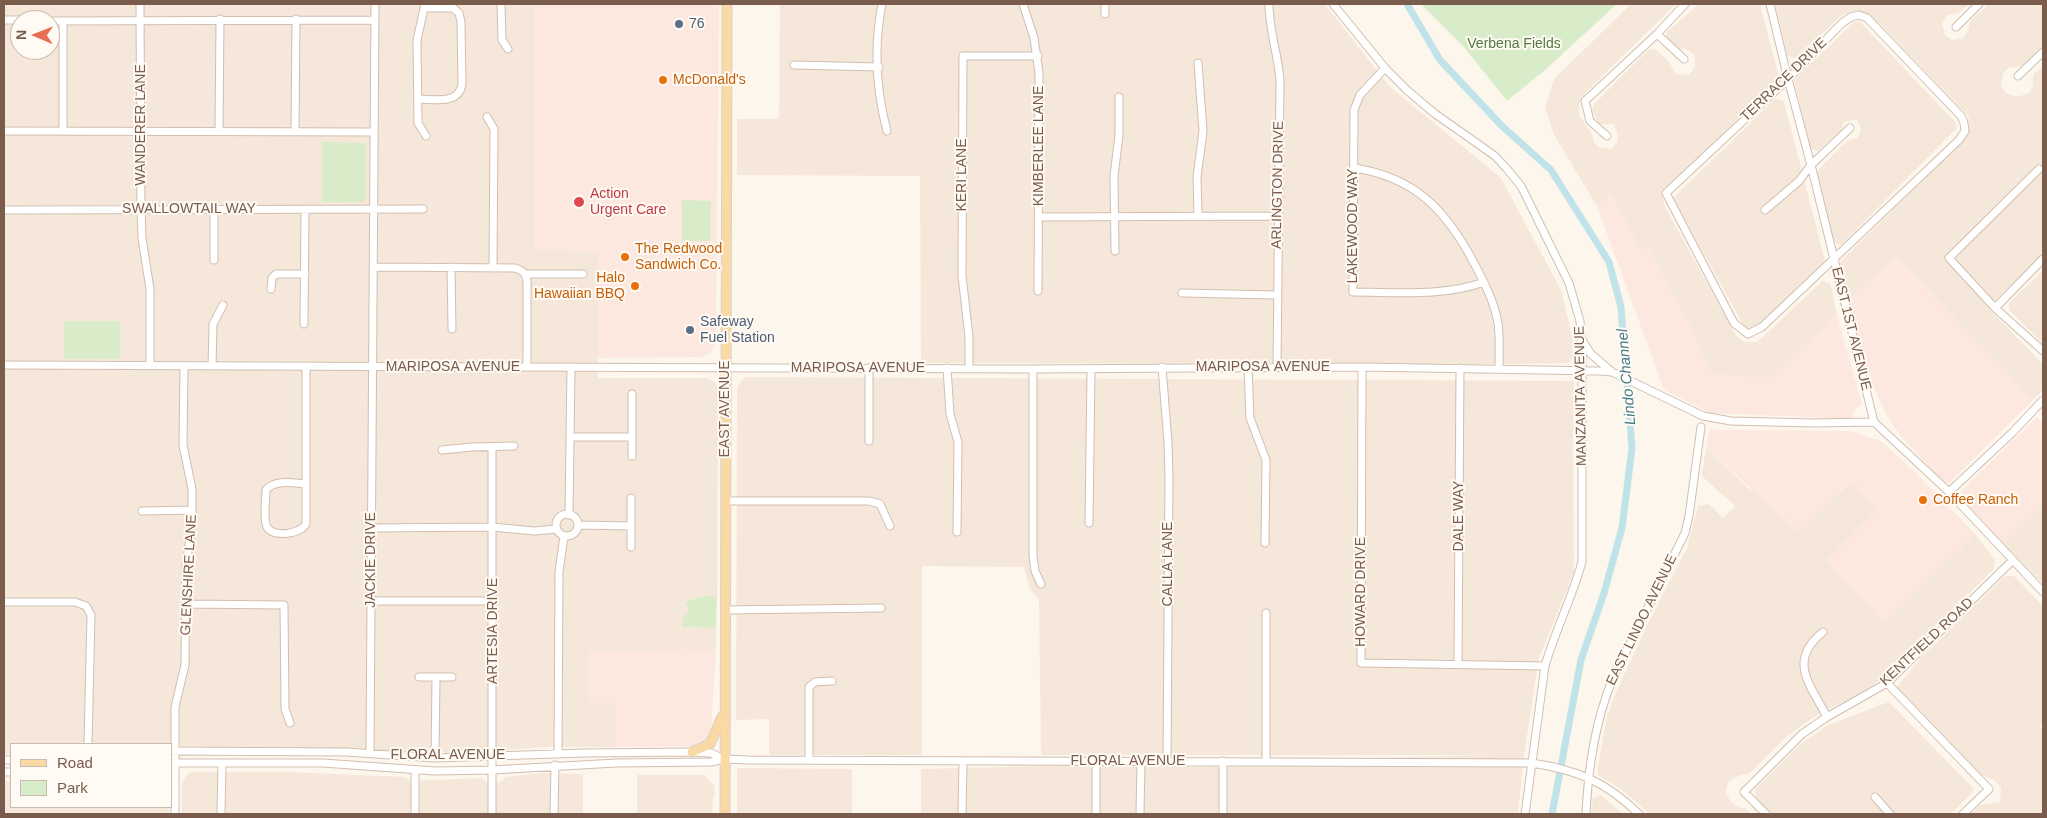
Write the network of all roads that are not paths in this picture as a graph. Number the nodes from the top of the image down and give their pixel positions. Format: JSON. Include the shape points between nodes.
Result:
{"nodes":[{"id":1,"x":140,"y":4,"type":"edge"},
{"id":2,"x":375,"y":4,"type":"edge"},
{"id":3,"x":501,"y":4,"type":"edge"},
{"id":4,"x":727,"y":4,"type":"edge"},
{"id":5,"x":882,"y":4,"type":"edge"},
{"id":6,"x":1023,"y":4,"type":"edge"},
{"id":7,"x":1105,"y":4,"type":"edge"},
{"id":8,"x":1269,"y":4,"type":"edge"},
{"id":9,"x":1333,"y":4,"type":"edge"},
{"id":10,"x":1685,"y":4,"type":"edge"},
{"id":11,"x":1770,"y":4,"type":"edge"},
{"id":12,"x":1979,"y":4,"type":"edge"},
{"id":13,"x":425,"y":6,"type":"edge"},
{"id":14,"x":1105,"y":14,"type":"dead end"},
{"id":15,"x":220,"y":19,"type":"junction"},
{"id":16,"x":296,"y":19,"type":"junction"},
{"id":17,"x":140,"y":20,"type":"junction"},
{"id":18,"x":375,"y":20,"type":"junction"},
{"id":19,"x":63,"y":21,"type":"joint"},
{"id":20,"x":1956,"y":27,"type":"dead end"},
{"id":21,"x":1657,"y":34,"type":"junction"},
{"id":22,"x":508,"y":49,"type":"dead end"},
{"id":23,"x":2043,"y":52,"type":"edge"},
{"id":24,"x":1038,"y":56,"type":"junction"},
{"id":25,"x":1684,"y":59,"type":"dead end"},
{"id":26,"x":1198,"y":63,"type":"dead end"},
{"id":27,"x":794,"y":65,"type":"dead end"},
{"id":28,"x":878,"y":66,"type":"junction"},
{"id":29,"x":1385,"y":68,"type":"junction"},
{"id":30,"x":2018,"y":76,"type":"dead end"},
{"id":31,"x":1788,"y":79,"type":"junction"},
{"id":32,"x":1119,"y":97,"type":"dead end"},
{"id":33,"x":418,"y":99,"type":"junction"},
{"id":34,"x":487,"y":117,"type":"dead end"},
{"id":35,"x":1850,"y":128,"type":"dead end"},
{"id":36,"x":887,"y":130,"type":"dead end"},
{"id":37,"x":4,"y":131,"type":"edge"},
{"id":38,"x":219,"y":131,"type":"junction"},
{"id":39,"x":296,"y":131,"type":"junction"},
{"id":40,"x":63,"y":132,"type":"junction"},
{"id":41,"x":140,"y":132,"type":"junction"},
{"id":42,"x":374,"y":132,"type":"junction"},
{"id":43,"x":426,"y":136,"type":"dead end"},
{"id":44,"x":1607,"y":136,"type":"dead end"},
{"id":45,"x":1811,"y":164,"type":"junction"},
{"id":46,"x":1354,"y":168,"type":"junction"},
{"id":47,"x":2039,"y":169,"type":"dead end"},
{"id":48,"x":141,"y":209,"type":"junction"},
{"id":49,"x":214,"y":209,"type":"junction"},
{"id":50,"x":423,"y":209,"type":"dead end"},
{"id":51,"x":4,"y":210,"type":"edge"},
{"id":52,"x":305,"y":210,"type":"junction"},
{"id":53,"x":374,"y":210,"type":"junction"},
{"id":54,"x":1766,"y":210,"type":"dead end"},
{"id":55,"x":1198,"y":215,"type":"junction"},
{"id":56,"x":1278,"y":216,"type":"junction"},
{"id":57,"x":1040,"y":217,"type":"junction"},
{"id":58,"x":1114,"y":218,"type":"junction"},
{"id":59,"x":1115,"y":251,"type":"dead end"},
{"id":60,"x":1834,"y":258,"type":"junction"},
{"id":61,"x":2043,"y":259,"type":"edge"},
{"id":62,"x":214,"y":260,"type":"dead end"},
{"id":63,"x":374,"y":267,"type":"junction"},
{"id":64,"x":451,"y":268,"type":"junction"},
{"id":65,"x":493,"y":268,"type":"junction"},
{"id":66,"x":304,"y":274,"type":"junction"},
{"id":67,"x":526,"y":274,"type":"junction"},
{"id":68,"x":583,"y":274,"type":"dead end"},
{"id":69,"x":1484,"y":282,"type":"junction"},
{"id":70,"x":271,"y":289,"type":"dead end"},
{"id":71,"x":1038,"y":291,"type":"dead end"},
{"id":72,"x":1182,"y":293,"type":"dead end"},
{"id":73,"x":1277,"y":295,"type":"junction"},
{"id":74,"x":223,"y":305,"type":"dead end"},
{"id":75,"x":1995,"y":308,"type":"junction"},
{"id":76,"x":304,"y":324,"type":"dead end"},
{"id":77,"x":452,"y":329,"type":"dead end"},
{"id":78,"x":1581,"y":338,"type":"junction"},
{"id":79,"x":2043,"y":351,"type":"edge"},
{"id":80,"x":4,"y":365,"type":"edge"},
{"id":81,"x":150,"y":365,"type":"junction"},
{"id":82,"x":184,"y":366,"type":"junction"},
{"id":83,"x":212,"y":366,"type":"junction"},
{"id":84,"x":306,"y":366,"type":"junction"},
{"id":85,"x":373,"y":366,"type":"junction"},
{"id":86,"x":527,"y":367,"type":"junction"},
{"id":87,"x":571,"y":367,"type":"junction"},
{"id":88,"x":1162,"y":367,"type":"junction"},
{"id":89,"x":1362,"y":367,"type":"junction"},
{"id":90,"x":725,"y":368,"type":"junction"},
{"id":91,"x":869,"y":368,"type":"junction"},
{"id":92,"x":947,"y":368,"type":"junction"},
{"id":93,"x":969,"y":368,"type":"junction"},
{"id":94,"x":1248,"y":368,"type":"junction"},
{"id":95,"x":1276,"y":368,"type":"junction"},
{"id":96,"x":1460,"y":368,"type":"junction"},
{"id":97,"x":1091,"y":369,"type":"junction"},
{"id":98,"x":1499,"y":369,"type":"junction"},
{"id":99,"x":1033,"y":370,"type":"junction"},
{"id":100,"x":1582,"y":372,"type":"junction"},
{"id":101,"x":1612,"y":372,"type":"junction"},
{"id":102,"x":632,"y":394,"type":"dead end"},
{"id":103,"x":2043,"y":400,"type":"edge"},
{"id":104,"x":1874,"y":422,"type":"junction"},
{"id":105,"x":1701,"y":427,"type":"dead end"},
{"id":106,"x":570,"y":437,"type":"junction"},
{"id":107,"x":632,"y":437,"type":"junction"},
{"id":108,"x":869,"y":441,"type":"dead end"},
{"id":109,"x":514,"y":446,"type":"dead end"},
{"id":110,"x":492,"y":447,"type":"junction"},
{"id":111,"x":442,"y":450,"type":"dead end"},
{"id":112,"x":632,"y":456,"type":"dead end"},
{"id":113,"x":306,"y":484,"type":"junction"},
{"id":114,"x":1949,"y":492,"type":"junction"},
{"id":115,"x":631,"y":498,"type":"dead end"},
{"id":116,"x":726,"y":500,"type":"junction"},
{"id":117,"x":192,"y":510,"type":"junction"},
{"id":118,"x":142,"y":511,"type":"dead end"},
{"id":119,"x":569,"y":515,"type":"junction"},
{"id":120,"x":1089,"y":523,"type":"dead end"},
{"id":121,"x":578,"y":525,"type":"junction"},
{"id":122,"x":631,"y":526,"type":"junction"},
{"id":123,"x":890,"y":526,"type":"dead end"},
{"id":124,"x":492,"y":527,"type":"junction"},
{"id":125,"x":372,"y":528,"type":"junction"},
{"id":126,"x":557,"y":530,"type":"junction"},
{"id":127,"x":957,"y":532,"type":"dead end"},
{"id":128,"x":564,"y":536,"type":"junction"},
{"id":129,"x":1265,"y":543,"type":"dead end"},
{"id":130,"x":631,"y":547,"type":"dead end"},
{"id":131,"x":2013,"y":560,"type":"junction"},
{"id":132,"x":1041,"y":584,"type":"dead end"},
{"id":133,"x":2043,"y":592,"type":"edge"},
{"id":134,"x":371,"y":601,"type":"junction"},
{"id":135,"x":4,"y":602,"type":"edge"},
{"id":136,"x":493,"y":602,"type":"junction"},
{"id":137,"x":186,"y":604,"type":"junction"},
{"id":138,"x":881,"y":608,"type":"dead end"},
{"id":139,"x":726,"y":610,"type":"junction"},
{"id":140,"x":1266,"y":614,"type":"dead end"},
{"id":141,"x":1823,"y":632,"type":"dead end"},
{"id":142,"x":1458,"y":664,"type":"junction"},
{"id":143,"x":1545,"y":666,"type":"junction"},
{"id":144,"x":418,"y":677,"type":"dead end"},
{"id":145,"x":436,"y":677,"type":"junction"},
{"id":146,"x":452,"y":677,"type":"dead end"},
{"id":147,"x":832,"y":681,"type":"dead end"},
{"id":148,"x":1887,"y":684,"type":"junction"},
{"id":149,"x":724,"y":710,"type":"junction"},
{"id":150,"x":1827,"y":716,"type":"junction"},
{"id":151,"x":290,"y":723,"type":"dead end"},
{"id":152,"x":88,"y":743,"type":"edge"},
{"id":153,"x":173,"y":751,"type":"edge"},
{"id":154,"x":692,"y":752,"type":"junction"},
{"id":155,"x":370,"y":753,"type":"junction"},
{"id":156,"x":558,"y":754,"type":"junction"},
{"id":157,"x":492,"y":757,"type":"junction"},
{"id":158,"x":435,"y":758,"type":"junction"},
{"id":159,"x":724,"y":758,"type":"junction"},
{"id":160,"x":809,"y":760,"type":"junction"},
{"id":161,"x":963,"y":761,"type":"junction"},
{"id":162,"x":1096,"y":761,"type":"junction"},
{"id":163,"x":1140,"y":761,"type":"junction"},
{"id":164,"x":1167,"y":761,"type":"junction"},
{"id":165,"x":1223,"y":761,"type":"junction"},
{"id":166,"x":1266,"y":761,"type":"junction"},
{"id":167,"x":173,"y":763,"type":"edge"},
{"id":168,"x":222,"y":763,"type":"junction"},
{"id":169,"x":1532,"y":763,"type":"junction"},
{"id":170,"x":555,"y":765,"type":"junction"},
{"id":171,"x":492,"y":770,"type":"junction"},
{"id":172,"x":415,"y":771,"type":"junction"},
{"id":173,"x":1588,"y":778,"type":"junction"},
{"id":174,"x":1875,"y":797,"type":"dead end"},
{"id":175,"x":175,"y":814,"type":"edge"},
{"id":176,"x":221,"y":814,"type":"edge"},
{"id":177,"x":415,"y":814,"type":"edge"},
{"id":178,"x":492,"y":814,"type":"edge"},
{"id":179,"x":554,"y":814,"type":"edge"},
{"id":180,"x":725,"y":814,"type":"edge"},
{"id":181,"x":962,"y":814,"type":"edge"},
{"id":182,"x":1096,"y":814,"type":"edge"},
{"id":183,"x":1140,"y":814,"type":"edge"},
{"id":184,"x":1223,"y":814,"type":"edge"},
{"id":185,"x":1526,"y":814,"type":"edge"},
{"id":186,"x":1586,"y":814,"type":"edge"},
{"id":187,"x":1639,"y":814,"type":"edge"},
{"id":188,"x":1766,"y":814,"type":"edge"},
{"id":189,"x":1890,"y":814,"type":"edge"},
{"id":190,"x":1963,"y":814,"type":"edge"}],
"edges":[{"from":1,"to":17,"type":"street","name":"WANDERER LANE"},
{"from":2,"to":18,"type":"street","name":"JACKIE DRIVE"},
{"from":3,"to":22,"type":"street","via":[[502,40]]},
{"from":4,"to":90,"type":"main road","name":"EAST AVENUE"},
{"from":5,"to":28,"type":"street"},
{"from":6,"to":24,"type":"street","name":"KIMBERLEE LANE"},
{"from":7,"to":14,"type":"street"},
{"from":8,"to":56,"type":"street","name":"ARLINGTON DRIVE","via":[[1280,80]]},
{"from":9,"to":29,"type":"street","name":"MANZANITA AVENUE"},
{"from":10,"to":21,"type":"street"},
{"from":11,"to":31,"type":"street","name":"EAST 1ST AVENUE"},
{"from":12,"to":20,"type":"street"},
{"from":13,"to":33,"type":"street","via":[[417,40]]},
{"from":13,"to":33,"type":"street","via":[[454,8],[459,13],[462,86],[460,93],[453,98]]},
{"from":15,"to":16,"type":"street"},
{"from":15,"to":17,"type":"street"},
{"from":15,"to":38,"type":"street"},
{"from":16,"to":18,"type":"street"},
{"from":16,"to":39,"type":"street"},
{"from":17,"to":19,"type":"street"},
{"from":17,"to":41,"type":"street","name":"WANDERER LANE"},
{"from":18,"to":42,"type":"street","name":"JACKIE DRIVE"},
{"from":19,"to":40,"type":"street"},
{"from":21,"to":25,"type":"street"},
{"from":21,"to":44,"type":"street","via":[[1586,101],[1590,121]]},
{"from":23,"to":30,"type":"street"},
{"from":24,"to":57,"type":"street","name":"KIMBERLEE LANE"},
{"from":24,"to":93,"type":"street","name":"KERI LANE","via":[[963,56],[962,276]]},
{"from":26,"to":55,"type":"street","via":[[1202,132],[1197,177]]},
{"from":27,"to":28,"type":"street"},
{"from":28,"to":36,"type":"street","via":[[880,105]]},
{"from":29,"to":46,"type":"street","name":"LAKEWOOD WAY","via":[[1360,95],[1354,110]]},
{"from":29,"to":78,"type":"street","name":"MANZANITA AVENUE","via":[[1434,113],[1495,156],[1521,186],[1569,283],[1580,321]]},
{"from":31,"to":45,"type":"street","name":"EAST 1ST AVENUE"},
{"from":31,"to":60,"type":"street","name":"TERRACE DRIVE","via":[[1842,23],[1859,15],[1867,18],[1961,116],[1964,123],[1965,131],[1959,140]]},
{"from":31,"to":60,"type":"street","name":"TERRACE DRIVE","via":[[1666,193],[1734,323],[1748,334],[1762,327]]},
{"from":32,"to":58,"type":"street"},
{"from":33,"to":43,"type":"street","via":[[418,123]]},
{"from":34,"to":65,"type":"street","via":[[494,129]]},
{"from":35,"to":45,"type":"street"},
{"from":37,"to":40,"type":"street"},
{"from":38,"to":39,"type":"street"},
{"from":38,"to":41,"type":"street"},
{"from":39,"to":42,"type":"street"},
{"from":40,"to":41,"type":"street"},
{"from":41,"to":48,"type":"street","name":"WANDERER LANE"},
{"from":42,"to":53,"type":"street","name":"JACKIE DRIVE"},
{"from":45,"to":54,"type":"street","via":[[1799,181]]},
{"from":45,"to":60,"type":"street","name":"EAST 1ST AVENUE"},
{"from":46,"to":69,"type":"street","via":[[1391,178],[1426,198],[1458,234]]},
{"from":46,"to":69,"type":"street","name":"LAKEWOOD WAY","via":[[1353,292],[1437,292],[1466,289]]},
{"from":47,"to":75,"type":"street","via":[[1949,258]]},
{"from":48,"to":49,"type":"street","name":"SWALLOWTAIL WAY"},
{"from":48,"to":51,"type":"street","name":"SWALLOWTAIL WAY"},
{"from":48,"to":81,"type":"street","name":"WANDERER LANE","via":[[150,289]]},
{"from":49,"to":52,"type":"street","name":"SWALLOWTAIL WAY"},
{"from":49,"to":62,"type":"street"},
{"from":50,"to":53,"type":"street","name":"SWALLOWTAIL WAY"},
{"from":52,"to":53,"type":"street","name":"SWALLOWTAIL WAY"},
{"from":52,"to":66,"type":"street"},
{"from":53,"to":63,"type":"street","name":"JACKIE DRIVE"},
{"from":55,"to":56,"type":"street"},
{"from":55,"to":58,"type":"street"},
{"from":56,"to":73,"type":"street","name":"ARLINGTON DRIVE"},
{"from":57,"to":58,"type":"street"},
{"from":57,"to":71,"type":"street","name":"KIMBERLEE LANE"},
{"from":58,"to":59,"type":"street"},
{"from":60,"to":104,"type":"street","name":"EAST 1ST AVENUE"},
{"from":61,"to":75,"type":"street"},
{"from":63,"to":64,"type":"street"},
{"from":63,"to":85,"type":"street","name":"JACKIE DRIVE"},
{"from":64,"to":65,"type":"street"},
{"from":64,"to":77,"type":"street"},
{"from":65,"to":67,"type":"street","via":[[515,268]]},
{"from":66,"to":70,"type":"street","via":[[276,274],[272,278]]},
{"from":66,"to":76,"type":"street"},
{"from":67,"to":68,"type":"street"},
{"from":67,"to":86,"type":"street"},
{"from":69,"to":98,"type":"street","via":[[1498,324]]},
{"from":72,"to":73,"type":"street"},
{"from":73,"to":95,"type":"street","name":"ARLINGTON DRIVE"},
{"from":74,"to":83,"type":"street","via":[[213,324]]},
{"from":75,"to":79,"type":"street"},
{"from":78,"to":100,"type":"street","name":"MANZANITA AVENUE"},
{"from":78,"to":101,"type":"street","via":[[1591,354]]},
{"from":80,"to":81,"type":"street","name":"MARIPOSA AVENUE"},
{"from":81,"to":82,"type":"street","name":"MARIPOSA AVENUE"},
{"from":82,"to":83,"type":"street","name":"MARIPOSA AVENUE"},
{"from":82,"to":117,"type":"street","name":"GLENSHIRE LANE","via":[[183,445],[192,490]]},
{"from":83,"to":84,"type":"street","name":"MARIPOSA AVENUE"},
{"from":84,"to":85,"type":"street","name":"MARIPOSA AVENUE"},
{"from":84,"to":113,"type":"street"},
{"from":85,"to":86,"type":"street","name":"MARIPOSA AVENUE"},
{"from":85,"to":125,"type":"street","name":"JACKIE DRIVE"},
{"from":86,"to":87,"type":"street","name":"MARIPOSA AVENUE"},
{"from":87,"to":90,"type":"street","name":"MARIPOSA AVENUE"},
{"from":87,"to":106,"type":"street"},
{"from":88,"to":94,"type":"street","name":"MARIPOSA AVENUE"},
{"from":88,"to":97,"type":"street","name":"MARIPOSA AVENUE"},
{"from":88,"to":164,"type":"street","name":"CALLA LANE","via":[[1169,476]]},
{"from":89,"to":95,"type":"street","name":"MARIPOSA AVENUE"},
{"from":89,"to":96,"type":"street","name":"MARIPOSA AVENUE"},
{"from":89,"to":142,"type":"street","name":"HOWARD DRIVE","via":[[1361,662]]},
{"from":90,"to":91,"type":"street","name":"MARIPOSA AVENUE"},
{"from":90,"to":116,"type":"main road","name":"EAST AVENUE"},
{"from":91,"to":92,"type":"street","name":"MARIPOSA AVENUE"},
{"from":91,"to":108,"type":"street"},
{"from":92,"to":93,"type":"street","name":"MARIPOSA AVENUE"},
{"from":92,"to":127,"type":"street","via":[[950,414],[958,442]]},
{"from":93,"to":99,"type":"street","name":"MARIPOSA AVENUE"},
{"from":94,"to":95,"type":"street","name":"MARIPOSA AVENUE"},
{"from":94,"to":129,"type":"street","via":[[1250,418],[1266,460]]},
{"from":96,"to":98,"type":"street","name":"MARIPOSA AVENUE"},
{"from":96,"to":142,"type":"street","name":"DALE WAY"},
{"from":97,"to":99,"type":"street","name":"MARIPOSA AVENUE"},
{"from":97,"to":120,"type":"street"},
{"from":98,"to":100,"type":"street","name":"MARIPOSA AVENUE"},
{"from":99,"to":132,"type":"street","via":[[1033,555]]},
{"from":100,"to":101,"type":"street","name":"MARIPOSA AVENUE"},
{"from":100,"to":143,"type":"street","name":"MANZANITA AVENUE","via":[[1582,562]]},
{"from":101,"to":104,"type":"street","name":"MARIPOSA AVENUE","via":[[1703,416],[1738,422]]},
{"from":102,"to":107,"type":"street"},
{"from":103,"to":114,"type":"street"},
{"from":104,"to":114,"type":"street"},
{"from":105,"to":173,"type":"street","name":"EAST LINDO AVENUE","via":[[1685,532],[1612,680],[1603,704]]},
{"from":106,"to":107,"type":"street"},
{"from":106,"to":119,"type":"street"},
{"from":107,"to":112,"type":"street"},
{"from":109,"to":110,"type":"street"},
{"from":110,"to":111,"type":"street"},
{"from":110,"to":124,"type":"street","name":"ARTESIA DRIVE"},
{"from":113,"to":113,"type":"street","via":[[304,528],[294,533],[273,532],[266,522],[266,490],[278,483]]},
{"from":114,"to":131,"type":"street"},
{"from":115,"to":122,"type":"street"},
{"from":116,"to":123,"type":"street","via":[[875,502],[884,508]]},
{"from":116,"to":139,"type":"main road","name":"EAST AVENUE"},
{"from":117,"to":118,"type":"street"},
{"from":117,"to":137,"type":"street","name":"GLENSHIRE LANE","via":[[186,564]]},
{"from":119,"to":121,"type":"street"},
{"from":119,"to":126,"type":"street","via":[[558,520]]},
{"from":121,"to":122,"type":"street"},
{"from":121,"to":128,"type":"street","via":[[572,535]]},
{"from":122,"to":130,"type":"street"},
{"from":124,"to":125,"type":"street"},
{"from":124,"to":126,"type":"street"},
{"from":124,"to":136,"type":"street","name":"ARTESIA DRIVE"},
{"from":125,"to":134,"type":"street","name":"JACKIE DRIVE"},
{"from":126,"to":128,"type":"street"},
{"from":128,"to":156,"type":"street","via":[[559,572]]},
{"from":131,"to":133,"type":"street"},
{"from":131,"to":148,"type":"street","name":"KENTFIELD ROAD"},
{"from":134,"to":136,"type":"street"},
{"from":134,"to":155,"type":"street","name":"JACKIE DRIVE"},
{"from":135,"to":152,"type":"street","via":[[75,602],[86,606],[91,615]]},
{"from":136,"to":157,"type":"street","name":"ARTESIA DRIVE"},
{"from":137,"to":151,"type":"street","via":[[284,605],[285,709]]},
{"from":137,"to":153,"type":"street","name":"GLENSHIRE LANE","via":[[185,665],[175,706]]},
{"from":138,"to":139,"type":"street"},
{"from":139,"to":149,"type":"main road","name":"EAST AVENUE"},
{"from":140,"to":166,"type":"street"},
{"from":141,"to":150,"type":"street","via":[[1806,650],[1803,665]]},
{"from":142,"to":143,"type":"street","name":"HOWARD DRIVE"},
{"from":143,"to":169,"type":"street","name":"MANZANITA AVENUE"},
{"from":144,"to":145,"type":"street"},
{"from":145,"to":146,"type":"street"},
{"from":145,"to":158,"type":"street"},
{"from":147,"to":160,"type":"street","via":[[815,682],[808,692]]},
{"from":148,"to":150,"type":"street","name":"KENTFIELD ROAD"},
{"from":148,"to":190,"type":"street","via":[[1989,789]]},
{"from":149,"to":154,"type":"main road","via":[[710,744]]},
{"from":149,"to":159,"type":"main road","name":"EAST AVENUE"},
{"from":150,"to":188,"type":"street","name":"KENTFIELD ROAD","via":[[1789,745],[1744,792]]},
{"from":153,"to":155,"type":"street","name":"FLORAL AVENUE"},
{"from":153,"to":167,"type":"street","name":"GLENSHIRE LANE"},
{"from":154,"to":156,"type":"street","name":"FLORAL AVENUE"},
{"from":154,"to":159,"type":"street","name":"FLORAL AVENUE","via":[[711,753]]},
{"from":155,"to":158,"type":"street","name":"FLORAL AVENUE"},
{"from":156,"to":157,"type":"street","name":"FLORAL AVENUE"},
{"from":157,"to":158,"type":"street","name":"FLORAL AVENUE"},
{"from":157,"to":171,"type":"street","name":"ARTESIA DRIVE"},
{"from":159,"to":160,"type":"street","name":"FLORAL AVENUE"},
{"from":159,"to":170,"type":"street","name":"FLORAL AVENUE","via":[[711,762]]},
{"from":159,"to":180,"type":"main road","name":"EAST AVENUE"},
{"from":160,"to":161,"type":"street","name":"FLORAL AVENUE"},
{"from":161,"to":162,"type":"street","name":"FLORAL AVENUE"},
{"from":161,"to":181,"type":"street"},
{"from":162,"to":163,"type":"street","name":"FLORAL AVENUE"},
{"from":162,"to":182,"type":"street"},
{"from":163,"to":164,"type":"street","name":"FLORAL AVENUE"},
{"from":163,"to":183,"type":"street"},
{"from":164,"to":165,"type":"street","name":"FLORAL AVENUE"},
{"from":165,"to":166,"type":"street","name":"FLORAL AVENUE"},
{"from":165,"to":184,"type":"street"},
{"from":166,"to":169,"type":"street","name":"FLORAL AVENUE"},
{"from":167,"to":168,"type":"street","name":"FLORAL AVENUE"},
{"from":167,"to":175,"type":"street","name":"GLENSHIRE LANE"},
{"from":168,"to":172,"type":"street","name":"FLORAL AVENUE","via":[[323,763]]},
{"from":168,"to":176,"type":"street"},
{"from":169,"to":173,"type":"street","name":"FLORAL AVENUE"},
{"from":169,"to":185,"type":"street","name":"MANZANITA AVENUE"},
{"from":170,"to":171,"type":"street","name":"FLORAL AVENUE"},
{"from":170,"to":179,"type":"street"},
{"from":171,"to":172,"type":"street","name":"FLORAL AVENUE"},
{"from":171,"to":178,"type":"street","name":"ARTESIA DRIVE"},
{"from":172,"to":177,"type":"street"},
{"from":173,"to":186,"type":"street","name":"EAST LINDO AVENUE"},
{"from":173,"to":187,"type":"street","name":"FLORAL AVENUE","via":[[1613,790]]},
{"from":174,"to":189,"type":"street"}]}
